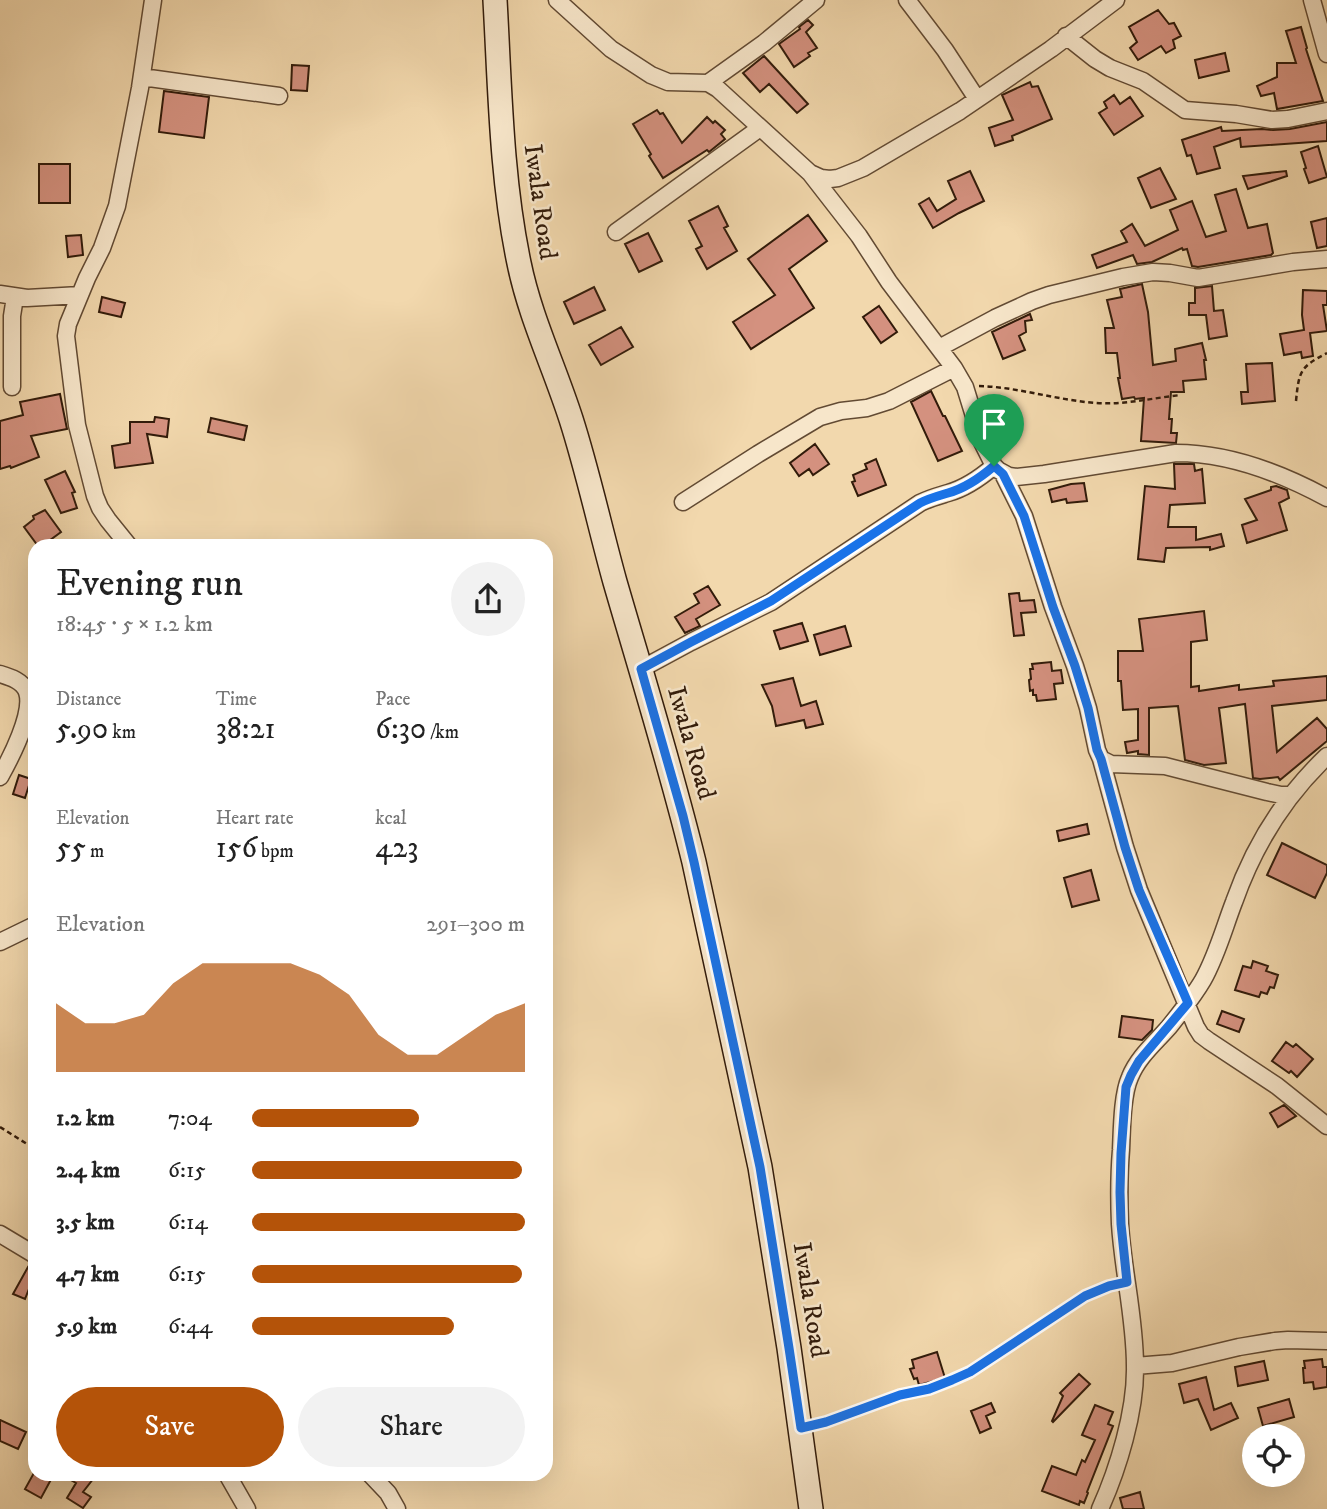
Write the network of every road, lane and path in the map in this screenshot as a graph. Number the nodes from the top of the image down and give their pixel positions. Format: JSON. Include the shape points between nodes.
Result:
{"nodes":[{"id":1,"x":153,"y":0,"type":"edge"},
{"id":2,"x":495,"y":0,"type":"edge"},
{"id":3,"x":557,"y":0,"type":"edge"},
{"id":4,"x":816,"y":0,"type":"edge"},
{"id":5,"x":907,"y":0,"type":"edge"},
{"id":6,"x":1116,"y":0,"type":"edge"},
{"id":7,"x":1318,"y":4,"type":"edge"},
{"id":8,"x":1066,"y":36,"type":"junction"},
{"id":9,"x":1327,"y":54,"type":"edge"},
{"id":10,"x":142,"y":77,"type":"junction"},
{"id":11,"x":708,"y":83,"type":"junction"},
{"id":12,"x":279,"y":96,"type":"dead end"},
{"id":13,"x":976,"y":99,"type":"junction"},
{"id":14,"x":1327,"y":111,"type":"edge"},
{"id":15,"x":760,"y":128,"type":"junction"},
{"id":16,"x":810,"y":173,"type":"junction"},
{"id":17,"x":616,"y":232,"type":"dead end"},
{"id":18,"x":1327,"y":259,"type":"edge"},
{"id":19,"x":8,"y":295,"type":"edge"},
{"id":20,"x":80,"y":295,"type":"junction"},
{"id":21,"x":939,"y":348,"type":"junction"},
{"id":22,"x":1327,"y":353,"type":"edge"},
{"id":23,"x":954,"y":368,"type":"junction"},
{"id":24,"x":12,"y":387,"type":"dead end"},
{"id":25,"x":965,"y":387,"type":"junction"},
{"id":26,"x":1181,"y":395,"type":"dead end"},
{"id":27,"x":1296,"y":401,"type":"dead end"},
{"id":28,"x":998,"y":470,"type":"junction"},
{"id":29,"x":1327,"y":498,"type":"edge"},
{"id":30,"x":683,"y":502,"type":"dead end"},
{"id":31,"x":124,"y":539,"type":"edge"},
{"id":32,"x":641,"y":669,"type":"junction"},
{"id":33,"x":0,"y":674,"type":"edge"},
{"id":34,"x":1327,"y":756,"type":"edge"},
{"id":35,"x":1101,"y":759,"type":"junction"},
{"id":36,"x":0,"y":777,"type":"edge"},
{"id":37,"x":1291,"y":795,"type":"junction"},
{"id":38,"x":28,"y":928,"type":"edge"},
{"id":39,"x":0,"y":942,"type":"edge"},
{"id":40,"x":1188,"y":1003,"type":"junction"},
{"id":41,"x":1327,"y":1126,"type":"edge"},
{"id":42,"x":0,"y":1127,"type":"edge"},
{"id":43,"x":28,"y":1145,"type":"edge"},
{"id":44,"x":0,"y":1234,"type":"edge"},
{"id":45,"x":28,"y":1251,"type":"edge"},
{"id":46,"x":1127,"y":1282,"type":"junction"},
{"id":47,"x":1327,"y":1341,"type":"edge"},
{"id":48,"x":1135,"y":1366,"type":"junction"},
{"id":49,"x":801,"y":1428,"type":"junction"},
{"id":50,"x":231,"y":1481,"type":"edge"},
{"id":51,"x":377,"y":1481,"type":"edge"},
{"id":52,"x":247,"y":1509,"type":"edge"},
{"id":53,"x":397,"y":1509,"type":"edge"},
{"id":54,"x":811,"y":1509,"type":"edge"},
{"id":55,"x":1100,"y":1509,"type":"edge"}],
"edges":[{"from":1,"to":10,"type":"street"},
{"from":2,"to":32,"type":"street","name":"Iwala Road","via":[[503,159],[519,265],[571,419]]},
{"from":3,"to":11,"type":"street","via":[[611,49],[651,75],[668,82]]},
{"from":4,"to":11,"type":"street"},
{"from":5,"to":13,"type":"street"},
{"from":6,"to":8,"type":"street"},
{"from":7,"to":9,"type":"street"},
{"from":8,"to":13,"type":"street"},
{"from":8,"to":14,"type":"street","via":[[1095,59],[1143,81],[1185,110],[1272,120]]},
{"from":10,"to":12,"type":"street"},
{"from":10,"to":20,"type":"street","via":[[117,206]]},
{"from":11,"to":15,"type":"street"},
{"from":13,"to":16,"type":"street","via":[[846,175],[830,179]]},
{"from":15,"to":16,"type":"street"},
{"from":15,"to":17,"type":"street"},
{"from":16,"to":21,"type":"street"},
{"from":18,"to":21,"type":"street","via":[[1208,277],[1153,272],[1123,277],[1041,298]]},
{"from":19,"to":20,"type":"street"},
{"from":19,"to":24,"type":"street"},
{"from":20,"to":31,"type":"street","via":[[66,336],[77,425],[95,496]]},
{"from":21,"to":23,"type":"street"},
{"from":22,"to":27,"type":"path","via":[[1304,367]]},
{"from":23,"to":25,"type":"street"},
{"from":23,"to":30,"type":"street","via":[[889,401],[820,417]]},
{"from":25,"to":26,"type":"path","via":[[1006,388],[1109,404]]},
{"from":25,"to":28,"type":"street","via":[[982,442]]},
{"from":28,"to":29,"type":"street","via":[[1016,477],[1191,453],[1235,460]]},
{"from":28,"to":32,"type":"street","via":[[920,503],[771,601]]},
{"from":28,"to":35,"type":"street","via":[[1024,516]]},
{"from":32,"to":49,"type":"street","name":"Iwala Road","via":[[694,862],[760,1167]]},
{"from":33,"to":36,"type":"street","via":[[22,684],[28,704],[24,725]]},
{"from":34,"to":37,"type":"street"},
{"from":35,"to":37,"type":"street","via":[[1111,764],[1165,766]]},
{"from":35,"to":40,"type":"street","via":[[1136,881]]},
{"from":37,"to":40,"type":"street","via":[[1258,846],[1213,962]]},
{"from":38,"to":39,"type":"street"},
{"from":40,"to":41,"type":"street","via":[[1201,1035],[1278,1086]]},
{"from":40,"to":46,"type":"street","via":[[1139,1061],[1126,1087],[1120,1202]]},
{"from":42,"to":43,"type":"path"},
{"from":44,"to":45,"type":"street"},
{"from":46,"to":48,"type":"street"},
{"from":46,"to":49,"type":"path","via":[[1085,1296],[970,1372]]},
{"from":47,"to":48,"type":"street","via":[[1275,1341],[1172,1363]]},
{"from":48,"to":55,"type":"street","via":[[1129,1419]]},
{"from":49,"to":54,"type":"street","name":"Iwala Road"},
{"from":50,"to":52,"type":"street"},
{"from":51,"to":53,"type":"street"}]}
